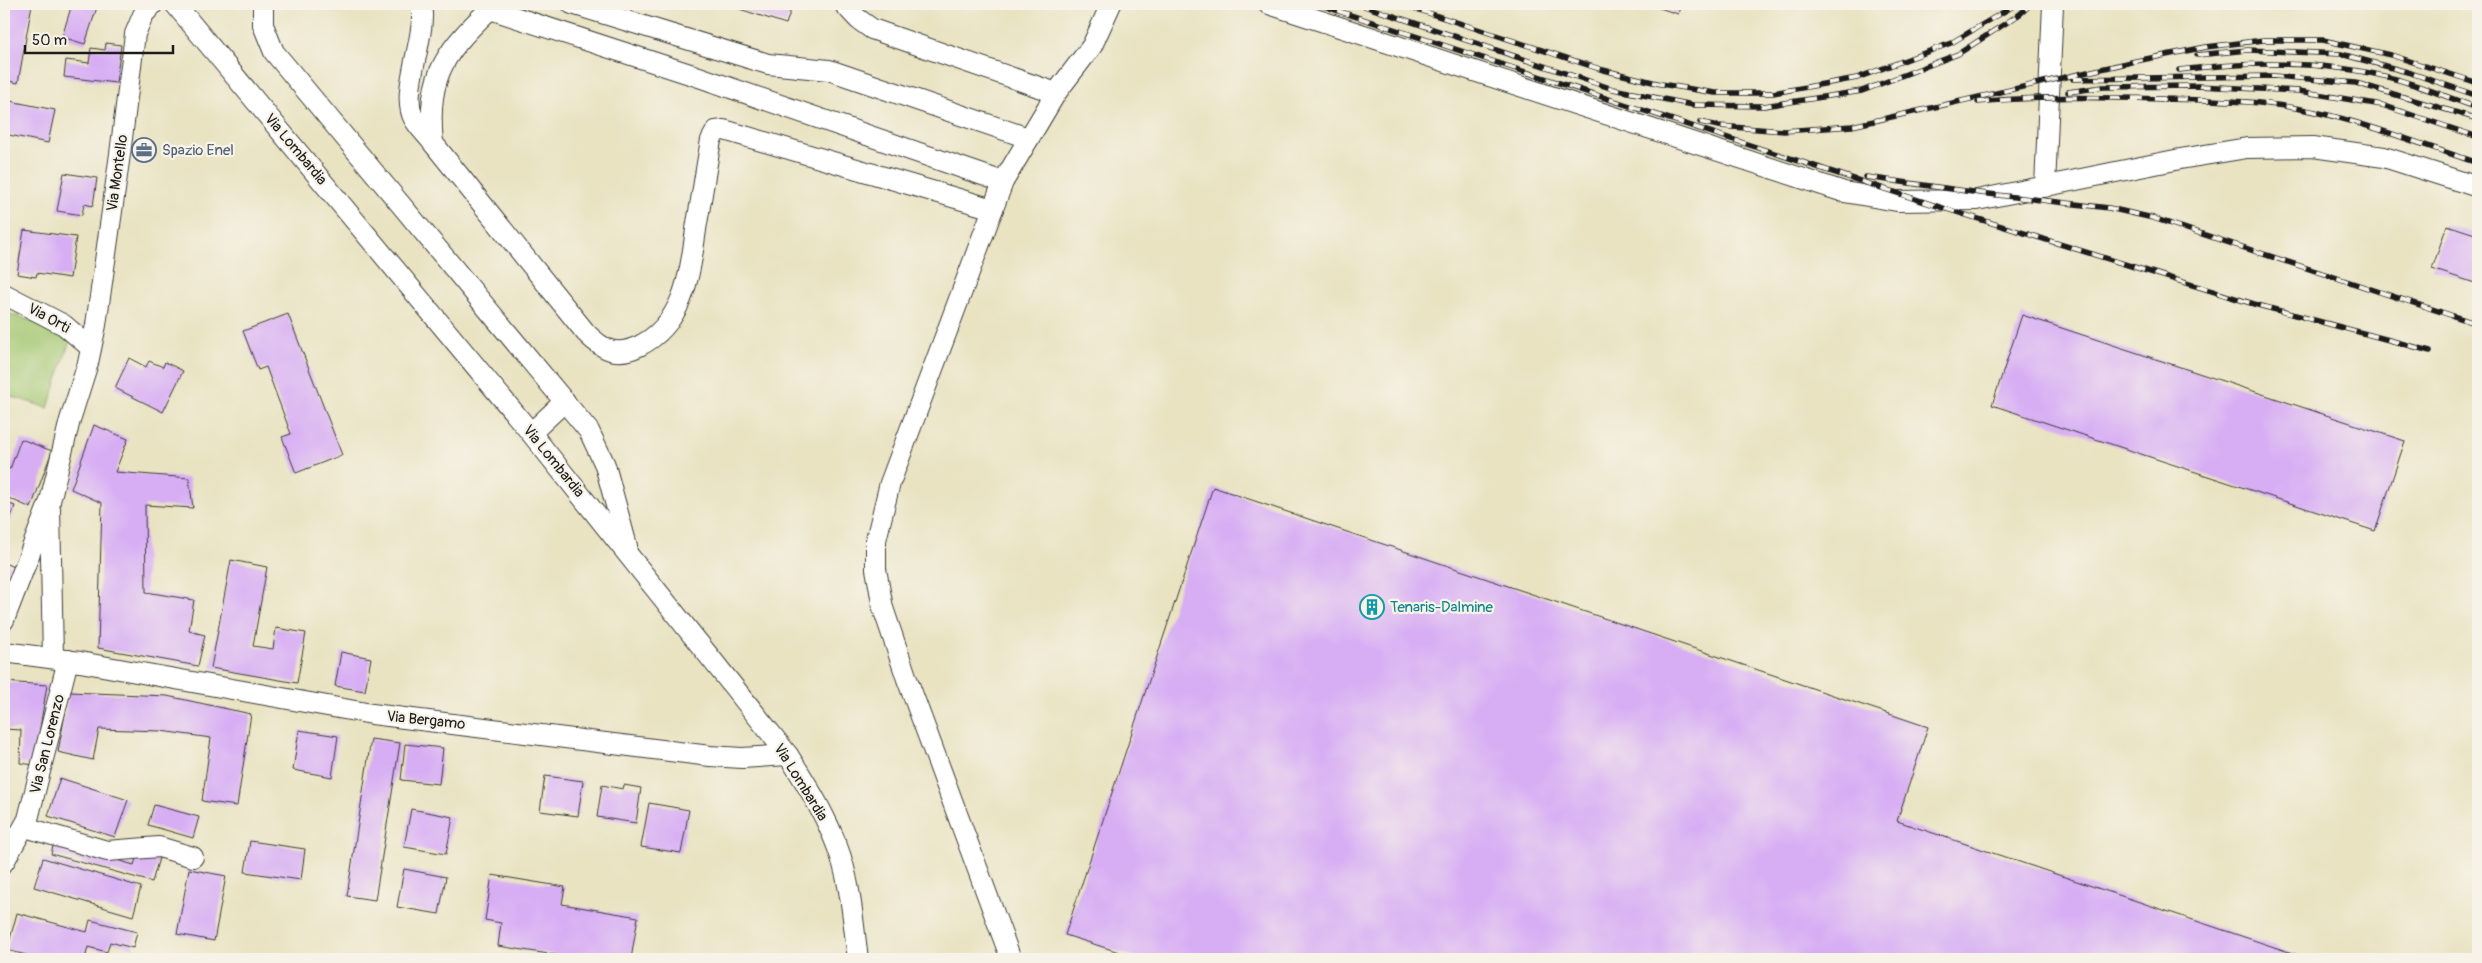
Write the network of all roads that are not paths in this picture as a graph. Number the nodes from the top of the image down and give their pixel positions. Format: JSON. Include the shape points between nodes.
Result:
{"nodes":[{"id":1,"x":153,"y":4,"type":"edge"},
{"id":2,"x":175,"y":4,"type":"edge"},
{"id":3,"x":263,"y":4,"type":"edge"},
{"id":4,"x":421,"y":4,"type":"edge"},
{"id":5,"x":572,"y":4,"type":"edge"},
{"id":6,"x":844,"y":4,"type":"edge"},
{"id":7,"x":1111,"y":4,"type":"edge"},
{"id":8,"x":1269,"y":4,"type":"edge"},
{"id":9,"x":2053,"y":4,"type":"edge"},
{"id":10,"x":492,"y":6,"type":"edge"},
{"id":11,"x":1056,"y":93,"type":"junction"},
{"id":12,"x":1028,"y":138,"type":"junction"},
{"id":13,"x":433,"y":143,"type":"junction"},
{"id":14,"x":1003,"y":182,"type":"junction"},
{"id":15,"x":2045,"y":187,"type":"junction"},
{"id":16,"x":2478,"y":187,"type":"edge"},
{"id":17,"x":993,"y":208,"type":"junction"},
{"id":18,"x":4,"y":294,"type":"edge"},
{"id":19,"x":91,"y":348,"type":"junction"},
{"id":20,"x":565,"y":401,"type":"junction"},
{"id":21,"x":531,"y":433,"type":"junction"},
{"id":22,"x":50,"y":501,"type":"junction"},
{"id":23,"x":630,"y":555,"type":"junction"},
{"id":24,"x":23,"y":569,"type":"junction"},
{"id":25,"x":53,"y":575,"type":"junction"},
{"id":26,"x":4,"y":620,"type":"edge"},
{"id":27,"x":4,"y":652,"type":"edge"},
{"id":28,"x":61,"y":659,"type":"junction"},
{"id":29,"x":788,"y":755,"type":"junction"},
{"id":30,"x":25,"y":827,"type":"junction"},
{"id":31,"x":193,"y":857,"type":"dead end"},
{"id":32,"x":4,"y":862,"type":"edge"},
{"id":33,"x":858,"y":959,"type":"edge"},
{"id":34,"x":1011,"y":959,"type":"edge"}],
"edges":[{"from":1,"to":19,"type":"street","name":"Via Montello","via":[[143,15],[134,34]]},
{"from":2,"to":21,"type":"street","name":"Via Lombardia"},
{"from":3,"to":20,"type":"street","via":[[263,25],[274,52]]},
{"from":4,"to":13,"type":"street","via":[[422,22],[412,82],[411,112]]},
{"from":5,"to":12,"type":"street","via":[[768,64],[830,70]]},
{"from":6,"to":11,"type":"street","via":[[872,29]]},
{"from":7,"to":11,"type":"street","via":[[1092,46]]},
{"from":8,"to":15,"type":"street","via":[[1844,192],[1897,201],[1977,200]]},
{"from":9,"to":15,"type":"street"},
{"from":10,"to":13,"type":"street","via":[[455,43],[438,75],[431,107]]},
{"from":10,"to":14,"type":"street"},
{"from":11,"to":12,"type":"street"},
{"from":12,"to":14,"type":"street"},
{"from":13,"to":17,"type":"street","via":[[586,333],[602,348],[618,352],[644,343],[665,327],[682,299],[711,140],[713,134],[720,130]]},
{"from":14,"to":17,"type":"street"},
{"from":15,"to":16,"type":"street","via":[[2247,148],[2312,147],[2384,156]]},
{"from":17,"to":34,"type":"street","via":[[890,483],[875,549],[881,598],[904,670]]},
{"from":18,"to":19,"type":"street","name":"Via Orti","via":[[72,330]]},
{"from":19,"to":22,"type":"street","name":"Via Montello"},
{"from":20,"to":21,"type":"street"},
{"from":20,"to":23,"type":"street","via":[[589,431],[600,453]]},
{"from":21,"to":23,"type":"street","name":"Via Lombardia"},
{"from":22,"to":24,"type":"street"},
{"from":22,"to":25,"type":"street","name":"Via San Lorenzo"},
{"from":23,"to":29,"type":"street","name":"Via Lombardia"},
{"from":24,"to":25,"type":"street"},
{"from":24,"to":26,"type":"street"},
{"from":25,"to":28,"type":"street","name":"Via San Lorenzo"},
{"from":27,"to":28,"type":"street","name":"Via Bergamo"},
{"from":28,"to":29,"type":"street","name":"Via Bergamo","via":[[388,716],[697,755],[742,758]]},
{"from":28,"to":30,"type":"street","name":"Via San Lorenzo"},
{"from":29,"to":33,"type":"street","name":"Via Lombardia","via":[[814,798],[837,847],[849,893]]},
{"from":30,"to":31,"type":"street","via":[[107,850],[159,847]]},
{"from":30,"to":32,"type":"street","name":"Via San Lorenzo"}]}
